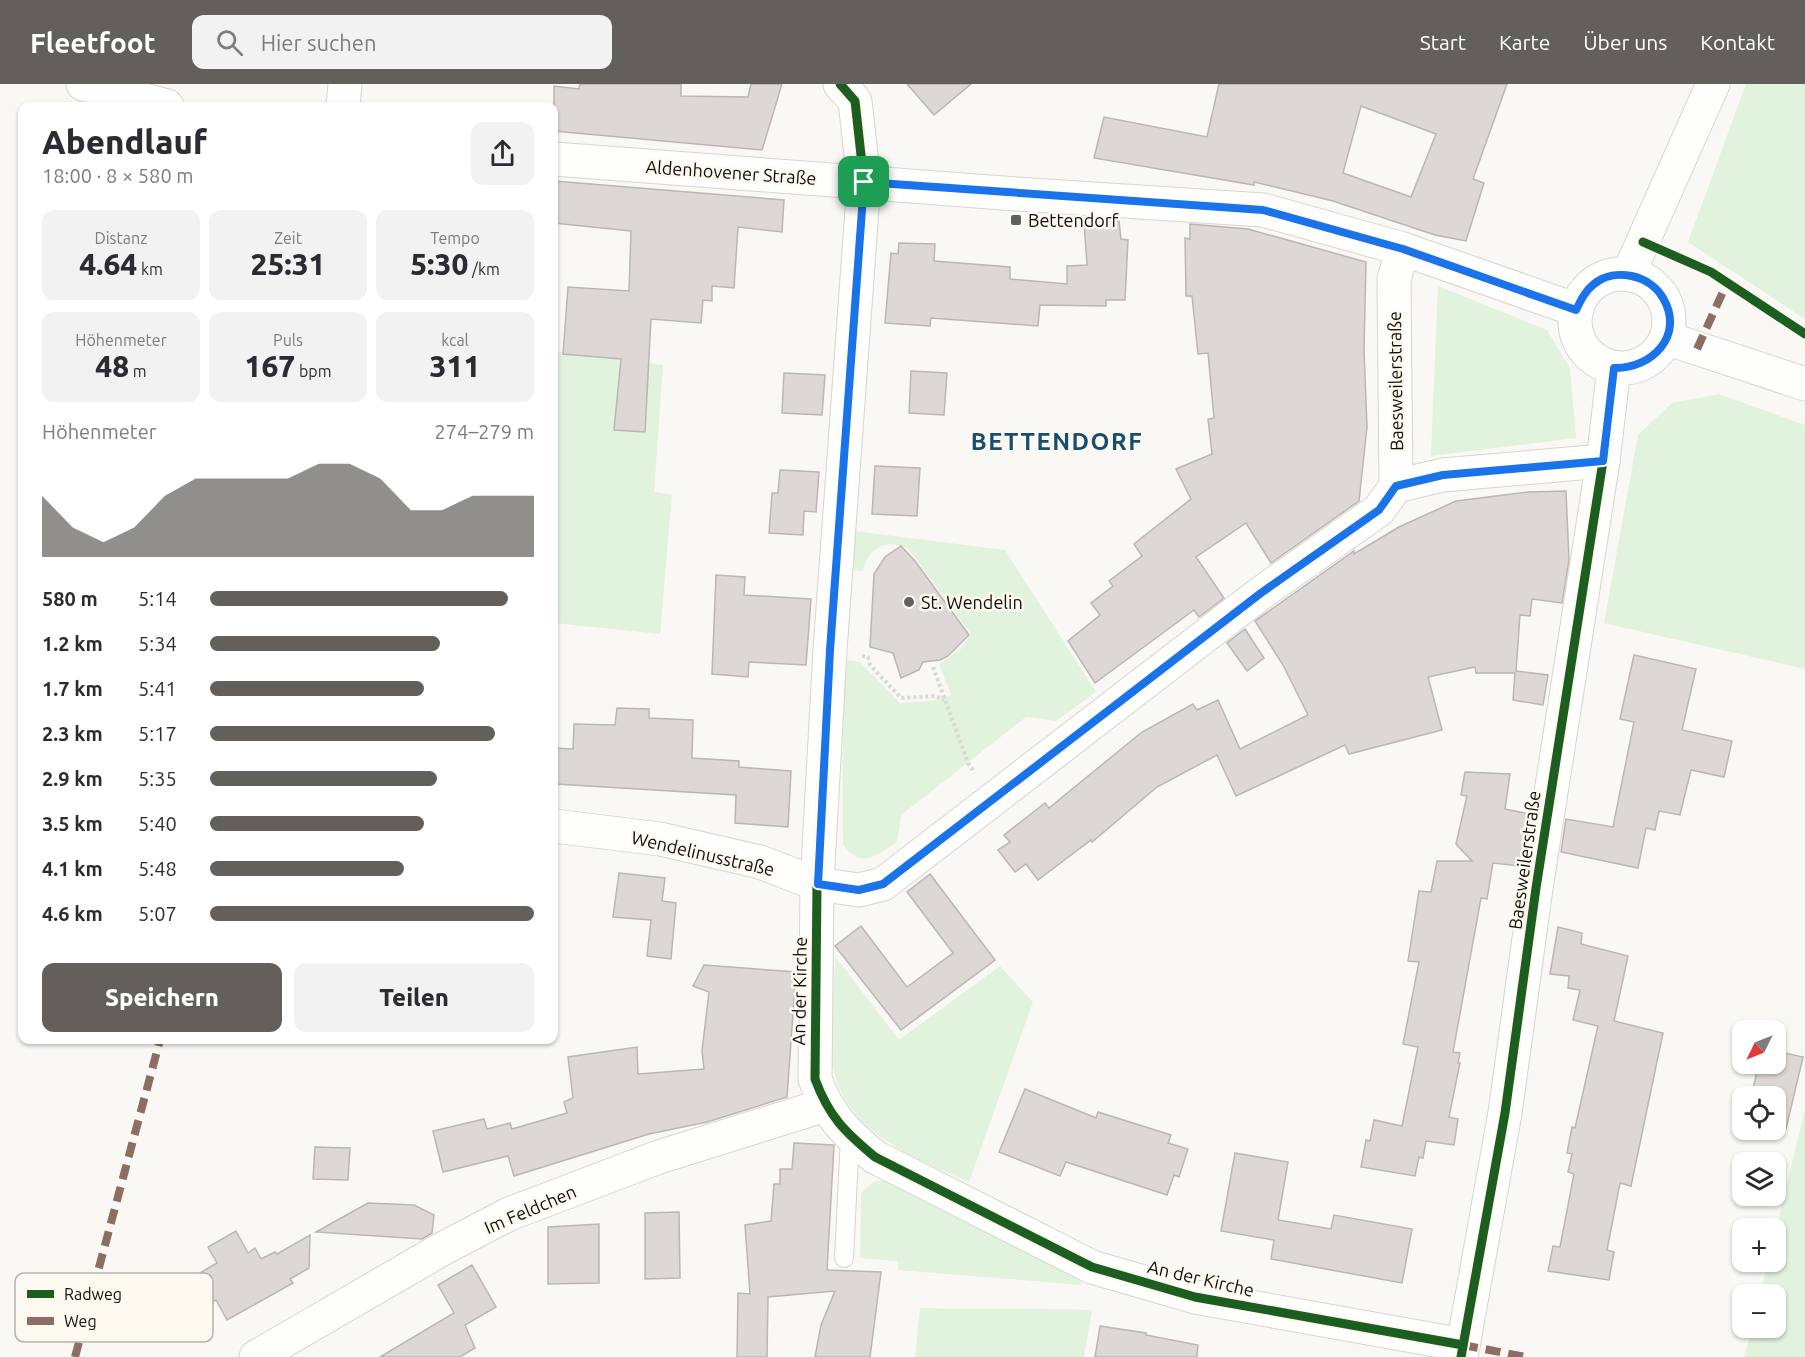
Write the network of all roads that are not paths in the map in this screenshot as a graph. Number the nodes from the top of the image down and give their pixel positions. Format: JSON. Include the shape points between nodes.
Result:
{"nodes":[{"id":1,"x":83,"y":84,"type":"edge"},
{"id":2,"x":345,"y":84,"type":"edge"},
{"id":3,"x":840,"y":84,"type":"edge"},
{"id":4,"x":1713,"y":84,"type":"edge"},
{"id":5,"x":152,"y":102,"type":"edge"},
{"id":6,"x":343,"y":102,"type":"edge"},
{"id":7,"x":558,"y":159,"type":"edge"},
{"id":8,"x":864,"y":182,"type":"junction"},
{"id":9,"x":1403,"y":249,"type":"junction"},
{"id":10,"x":1628,"y":275,"type":"junction"},
{"id":11,"x":1576,"y":310,"type":"junction"},
{"id":12,"x":1666,"y":338,"type":"junction"},
{"id":13,"x":1614,"y":368,"type":"junction"},
{"id":14,"x":1805,"y":384,"type":"edge"},
{"id":15,"x":1603,"y":461,"type":"junction"},
{"id":16,"x":1396,"y":486,"type":"junction"},
{"id":17,"x":558,"y":826,"type":"edge"},
{"id":18,"x":818,"y":884,"type":"junction"},
{"id":19,"x":825,"y":1105,"type":"junction"},
{"id":20,"x":850,"y":1136,"type":"junction"},
{"id":21,"x":844,"y":1258,"type":"dead end"},
{"id":22,"x":1462,"y":1351,"type":"edge"},
{"id":23,"x":256,"y":1357,"type":"edge"}],
"edges":[{"from":1,"to":5,"type":"street"},
{"from":2,"to":6,"type":"street"},
{"from":3,"to":8,"type":"street","name":"An der Kirche","via":[[855,101]]},
{"from":4,"to":10,"type":"street"},
{"from":7,"to":8,"type":"street","name":"Aldenhovener Straße"},
{"from":8,"to":9,"type":"street","name":"Aldenhovener Straße","via":[[1263,210]]},
{"from":8,"to":18,"type":"street","name":"An der Kirche","via":[[830,650]]},
{"from":9,"to":11,"type":"street","name":"Aldenhovener Straße"},
{"from":9,"to":16,"type":"street","name":"Baesweilerstraße","via":[[1394,279]]},
{"from":10,"to":11,"type":"street","via":[[1611,275],[1596,282]]},
{"from":10,"to":12,"type":"street","via":[[1648,282],[1663,297],[1670,317]]},
{"from":11,"to":13,"type":"street","via":[[1575,323],[1583,347],[1591,357]]},
{"from":12,"to":13,"type":"street","via":[[1660,350],[1640,365]]},
{"from":12,"to":14,"type":"street"},
{"from":13,"to":15,"type":"street","name":"Baesweilerstraße"},
{"from":15,"to":16,"type":"street","via":[[1443,475]]},
{"from":15,"to":22,"type":"street","name":"Baesweilerstraße","via":[[1505,1113]]},
{"from":16,"to":18,"type":"street","name":"Wendelinusstraße","via":[[1379,510],[1261,593],[883,884],[859,890]]},
{"from":17,"to":18,"type":"street","name":"Wendelinusstraße","via":[[660,839],[760,862]]},
{"from":18,"to":19,"type":"street","name":"An der Kirche","via":[[814,1079]]},
{"from":19,"to":20,"type":"street","name":"An der Kirche"},
{"from":19,"to":23,"type":"street","name":"Im Feldchen","via":[[659,1157],[509,1214]]},
{"from":20,"to":21,"type":"lane"},
{"from":20,"to":22,"type":"street","name":"An der Kirche","via":[[875,1157],[1092,1268],[1195,1297]]}]}
